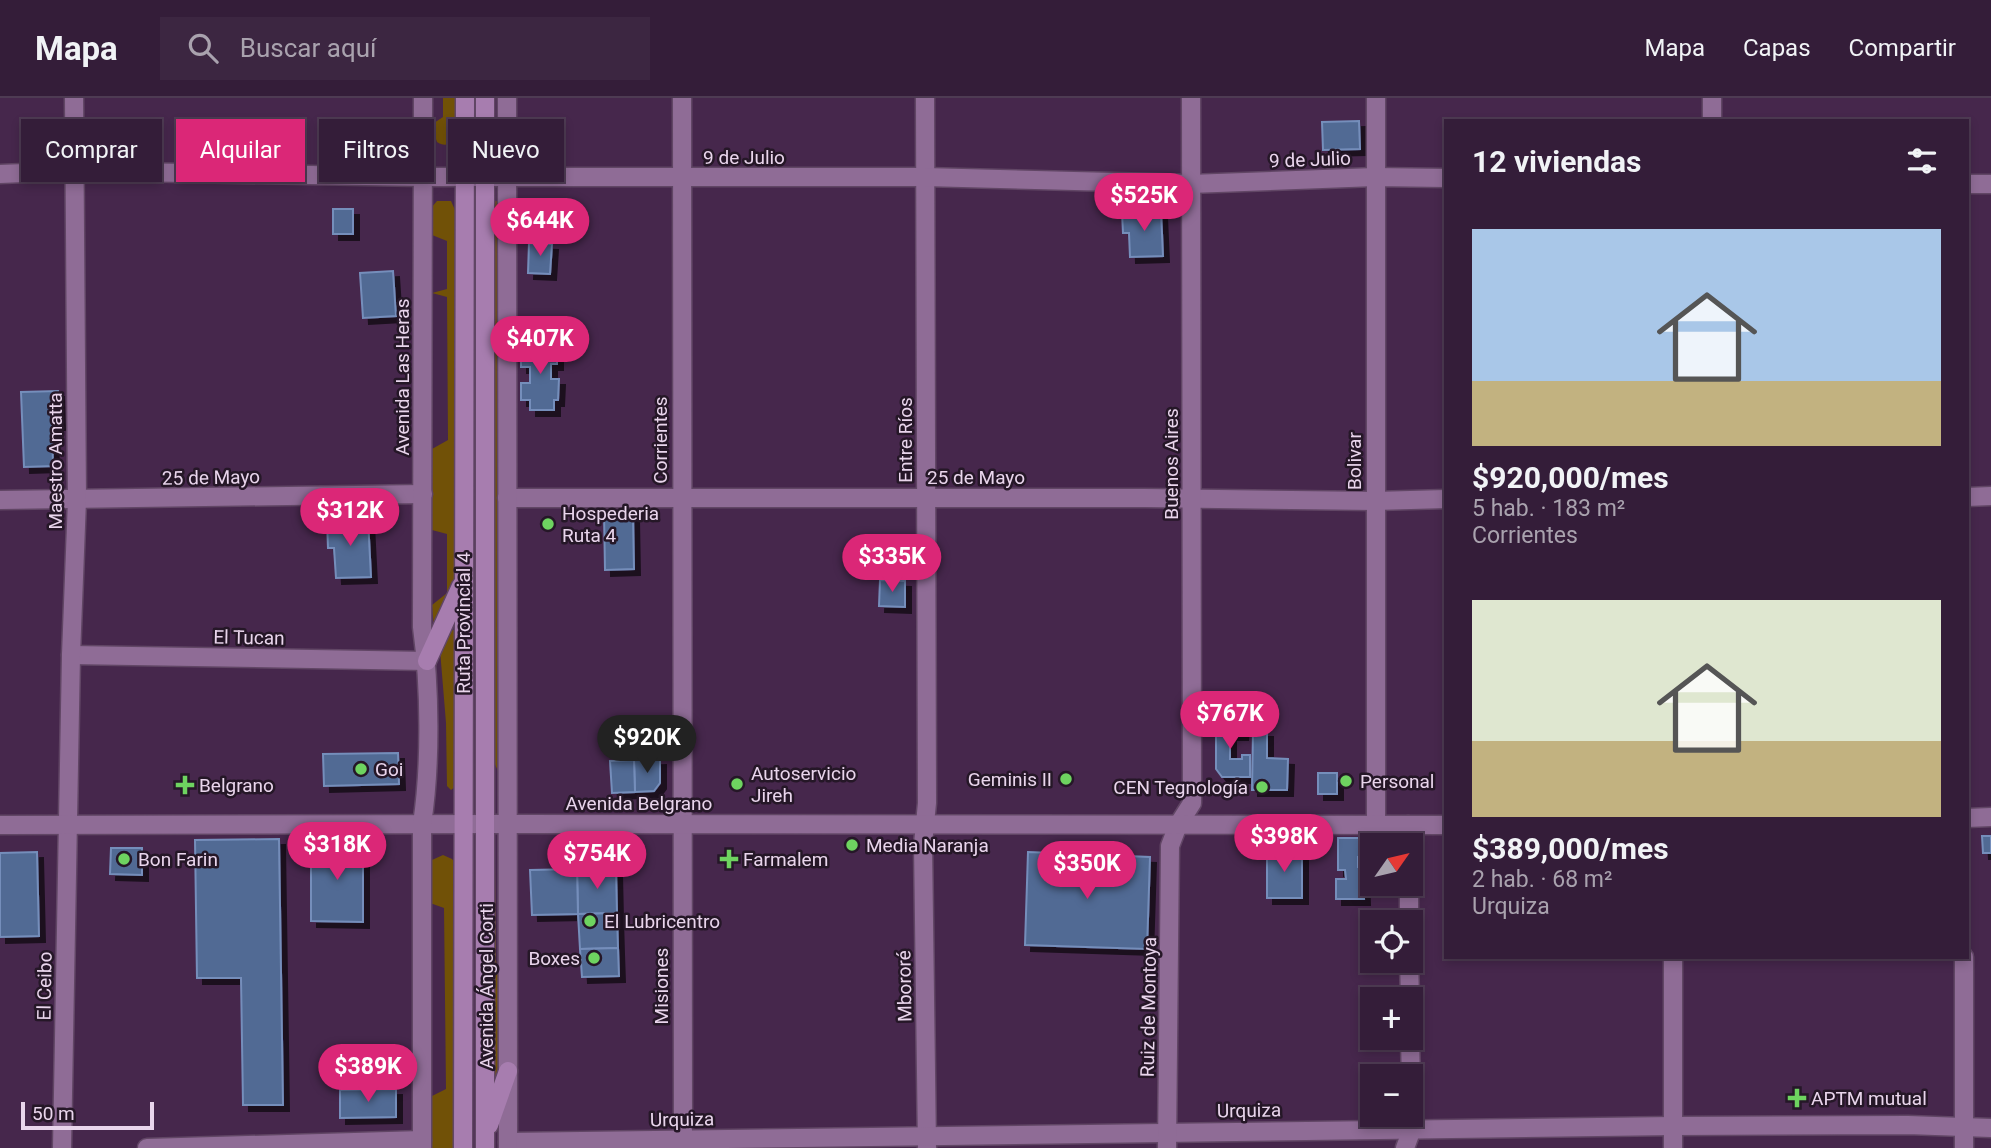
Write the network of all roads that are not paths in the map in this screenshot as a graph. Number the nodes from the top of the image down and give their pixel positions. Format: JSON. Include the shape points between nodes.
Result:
{"nodes":[{"id":1,"x":74,"y":98,"type":"edge"},
{"id":2,"x":422,"y":98,"type":"edge"},
{"id":3,"x":464,"y":98,"type":"edge"},
{"id":4,"x":485,"y":98,"type":"edge"},
{"id":5,"x":507,"y":98,"type":"edge"},
{"id":6,"x":682,"y":98,"type":"edge"},
{"id":7,"x":925,"y":98,"type":"edge"},
{"id":8,"x":1191,"y":98,"type":"edge"},
{"id":9,"x":1376,"y":98,"type":"edge"},
{"id":10,"x":1712,"y":98,"type":"edge"},
{"id":11,"x":74,"y":119,"type":"edge"},
{"id":12,"x":422,"y":119,"type":"edge"},
{"id":13,"x":464,"y":119,"type":"edge"},
{"id":14,"x":485,"y":119,"type":"edge"},
{"id":15,"x":507,"y":119,"type":"edge"},
{"id":16,"x":1712,"y":119,"type":"edge"},
{"id":17,"x":162,"y":172,"type":"edge"},
{"id":18,"x":21,"y":173,"type":"edge"},
{"id":19,"x":0,"y":174,"type":"edge"},
{"id":20,"x":319,"y":175,"type":"edge"},
{"id":21,"x":564,"y":177,"type":"edge"},
{"id":22,"x":925,"y":177,"type":"junction"},
{"id":23,"x":1375,"y":177,"type":"junction"},
{"id":24,"x":682,"y":178,"type":"junction"},
{"id":25,"x":1444,"y":178,"type":"edge"},
{"id":26,"x":73,"y":182,"type":"edge"},
{"id":27,"x":422,"y":182,"type":"edge"},
{"id":28,"x":464,"y":182,"type":"edge"},
{"id":29,"x":484,"y":182,"type":"edge"},
{"id":30,"x":507,"y":182,"type":"edge"},
{"id":31,"x":1190,"y":184,"type":"junction"},
{"id":32,"x":1969,"y":184,"type":"edge"},
{"id":33,"x":1991,"y":184,"type":"edge"},
{"id":34,"x":423,"y":494,"type":"junction"},
{"id":35,"x":1969,"y":496,"type":"edge"},
{"id":36,"x":1991,"y":496,"type":"edge"},
{"id":37,"x":507,"y":498,"type":"junction"},
{"id":38,"x":681,"y":498,"type":"junction"},
{"id":39,"x":927,"y":498,"type":"junction"},
{"id":40,"x":1192,"y":499,"type":"junction"},
{"id":41,"x":1444,"y":499,"type":"edge"},
{"id":42,"x":0,"y":500,"type":"edge"},
{"id":43,"x":77,"y":500,"type":"junction"},
{"id":44,"x":1375,"y":501,"type":"junction"},
{"id":45,"x":464,"y":580,"type":"junction"},
{"id":46,"x":71,"y":655,"type":"junction"},
{"id":47,"x":427,"y":660,"type":"junction"},
{"id":48,"x":1991,"y":817,"type":"edge"},
{"id":49,"x":1969,"y":818,"type":"edge"},
{"id":50,"x":67,"y":824,"type":"junction"},
{"id":51,"x":422,"y":824,"type":"junction"},
{"id":52,"x":463,"y":824,"type":"junction"},
{"id":53,"x":484,"y":824,"type":"junction"},
{"id":54,"x":506,"y":824,"type":"junction"},
{"id":55,"x":924,"y":824,"type":"junction"},
{"id":56,"x":1376,"y":824,"type":"junction"},
{"id":57,"x":0,"y":825,"type":"edge"},
{"id":58,"x":681,"y":825,"type":"junction"},
{"id":59,"x":1178,"y":825,"type":"junction"},
{"id":60,"x":1408,"y":825,"type":"junction"},
{"id":61,"x":1444,"y":825,"type":"edge"},
{"id":62,"x":1408,"y":833,"type":"edge"},
{"id":63,"x":1673,"y":959,"type":"edge"},
{"id":64,"x":1964,"y":959,"type":"edge"},
{"id":65,"x":1410,"y":1050,"type":"edge"},
{"id":66,"x":508,"y":1071,"type":"junction"},
{"id":67,"x":1673,"y":1126,"type":"junction"},
{"id":68,"x":1964,"y":1127,"type":"junction"},
{"id":69,"x":1991,"y":1128,"type":"edge"},
{"id":70,"x":1412,"y":1129,"type":"junction"},
{"id":71,"x":1167,"y":1140,"type":"edge"},
{"id":72,"x":927,"y":1141,"type":"edge"},
{"id":73,"x":485,"y":1143,"type":"edge"},
{"id":74,"x":422,"y":1144,"type":"edge"},
{"id":75,"x":683,"y":1144,"type":"edge"},
{"id":76,"x":508,"y":1145,"type":"edge"},
{"id":77,"x":62,"y":1148,"type":"edge"},
{"id":78,"x":147,"y":1148,"type":"edge"},
{"id":79,"x":463,"y":1148,"type":"edge"},
{"id":80,"x":1405,"y":1148,"type":"edge"},
{"id":81,"x":1673,"y":1148,"type":"edge"},
{"id":82,"x":1964,"y":1148,"type":"edge"}],
"edges":[{"from":1,"to":11,"type":"street","name":"Maestro Amatta"},
{"from":2,"to":12,"type":"street","name":"Avenida Las Heras"},
{"from":3,"to":13,"type":"main road","name":"Ruta Provincial 4"},
{"from":4,"to":14,"type":"main road","name":"Ruta Provincial 4"},
{"from":5,"to":15,"type":"street"},
{"from":6,"to":24,"type":"street","name":"Corrientes"},
{"from":7,"to":22,"type":"street","name":"Entre Ríos"},
{"from":8,"to":31,"type":"street","name":"Buenos Aires"},
{"from":9,"to":23,"type":"street","name":"Bolivar"},
{"from":10,"to":16,"type":"street"},
{"from":17,"to":20,"type":"street","name":"9 de Julio"},
{"from":18,"to":19,"type":"street","name":"9 de Julio"},
{"from":21,"to":24,"type":"street","name":"9 de Julio"},
{"from":22,"to":24,"type":"street","name":"9 de Julio"},
{"from":22,"to":31,"type":"street","name":"9 de Julio"},
{"from":22,"to":39,"type":"street","name":"Entre Ríos"},
{"from":23,"to":25,"type":"street","name":"9 de Julio"},
{"from":23,"to":31,"type":"street","name":"9 de Julio"},
{"from":23,"to":44,"type":"street","name":"Bolivar"},
{"from":24,"to":38,"type":"street","name":"Corrientes"},
{"from":26,"to":43,"type":"street","name":"Maestro Amatta"},
{"from":27,"to":34,"type":"street","name":"Avenida Las Heras"},
{"from":28,"to":45,"type":"main road","name":"Ruta Provincial 4"},
{"from":29,"to":53,"type":"main road","name":"Ruta Provincial 4"},
{"from":30,"to":37,"type":"street"},
{"from":31,"to":40,"type":"street","name":"Buenos Aires"},
{"from":32,"to":33,"type":"street"},
{"from":34,"to":43,"type":"street","name":"25 de Mayo"},
{"from":34,"to":47,"type":"street","name":"Avenida Las Heras","via":[[422,627]]},
{"from":35,"to":36,"type":"street"},
{"from":37,"to":38,"type":"street","name":"25 de Mayo"},
{"from":37,"to":54,"type":"street"},
{"from":38,"to":39,"type":"street","name":"25 de Mayo"},
{"from":38,"to":58,"type":"street","name":"Corrientes"},
{"from":39,"to":40,"type":"street","name":"25 de Mayo"},
{"from":39,"to":55,"type":"street","name":"Entre Ríos"},
{"from":40,"to":44,"type":"street","name":"25 de Mayo"},
{"from":40,"to":59,"type":"street","name":"Buenos Aires","via":[[1192,803]]},
{"from":41,"to":44,"type":"street","name":"25 de Mayo"},
{"from":42,"to":43,"type":"street","name":"25 de Mayo"},
{"from":43,"to":46,"type":"street","name":"Maestro Amatta"},
{"from":44,"to":56,"type":"street","name":"Bolivar"},
{"from":45,"to":47,"type":"main road"},
{"from":45,"to":52,"type":"main road","name":"Ruta Provincial 4"},
{"from":46,"to":47,"type":"street","name":"El Tucan"},
{"from":46,"to":50,"type":"street","name":"Maestro Amatta"},
{"from":47,"to":51,"type":"street","name":"Avenida Las Heras"},
{"from":48,"to":49,"type":"street"},
{"from":50,"to":51,"type":"street","name":"Avenida Belgrano"},
{"from":50,"to":57,"type":"street","name":"Avenida Belgrano"},
{"from":50,"to":77,"type":"street","name":"El Ceibo"},
{"from":51,"to":52,"type":"street","name":"Avenida Belgrano"},
{"from":51,"to":74,"type":"street"},
{"from":52,"to":53,"type":"street","name":"Avenida Belgrano"},
{"from":52,"to":79,"type":"main road","name":"Ruta Provincial 4"},
{"from":53,"to":54,"type":"street","name":"Avenida Belgrano"},
{"from":53,"to":73,"type":"main road","name":"Ruta Provincial 4"},
{"from":54,"to":58,"type":"street","name":"Avenida Belgrano"},
{"from":54,"to":66,"type":"street","name":"Avenida Ángel Corti"},
{"from":55,"to":58,"type":"street","name":"Avenida Belgrano"},
{"from":55,"to":59,"type":"street","name":"Avenida Belgrano"},
{"from":55,"to":72,"type":"street","name":"Mbororé"},
{"from":56,"to":59,"type":"street","name":"Avenida Belgrano"},
{"from":56,"to":60,"type":"street","name":"Avenida Belgrano"},
{"from":58,"to":75,"type":"street","name":"Misiones"},
{"from":59,"to":71,"type":"street","name":"Ruiz de Montoya","via":[[1170,846]]},
{"from":60,"to":61,"type":"street","name":"Avenida Belgrano"},
{"from":60,"to":62,"type":"street"},
{"from":63,"to":67,"type":"street"},
{"from":64,"to":68,"type":"street"},
{"from":65,"to":70,"type":"street"},
{"from":66,"to":73,"type":"main road"},
{"from":66,"to":76,"type":"street","name":"Avenida Ángel Corti"},
{"from":67,"to":68,"type":"street","name":"Urquiza"},
{"from":67,"to":70,"type":"street","name":"Urquiza"},
{"from":67,"to":81,"type":"street"},
{"from":68,"to":69,"type":"street","name":"Urquiza"},
{"from":68,"to":82,"type":"street"},
{"from":70,"to":71,"type":"street","name":"Urquiza"},
{"from":70,"to":80,"type":"street"},
{"from":71,"to":72,"type":"street","name":"Urquiza"},
{"from":72,"to":75,"type":"street","name":"Urquiza"},
{"from":74,"to":78,"type":"street"},
{"from":75,"to":76,"type":"street","name":"Urquiza"}]}
